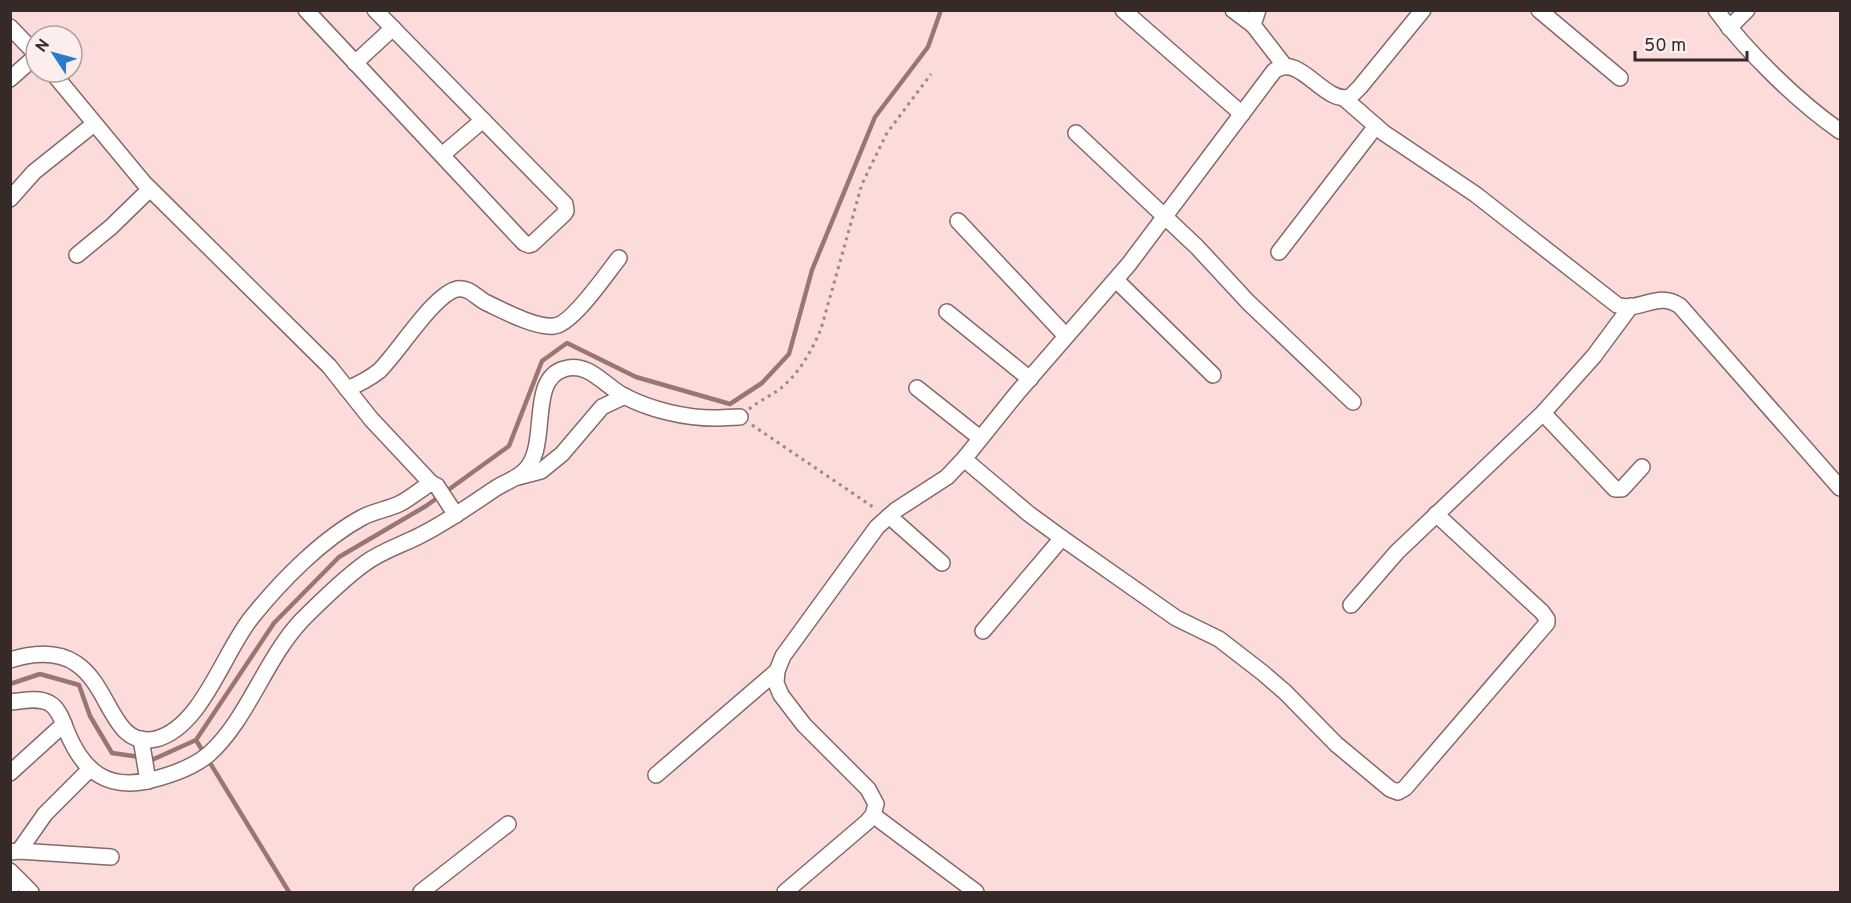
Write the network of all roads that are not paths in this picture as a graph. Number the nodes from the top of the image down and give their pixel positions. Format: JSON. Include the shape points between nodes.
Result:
{"nodes":[{"id":1,"x":306,"y":10,"type":"edge"},
{"id":2,"x":375,"y":10,"type":"edge"},
{"id":3,"x":1123,"y":10,"type":"edge"},
{"id":4,"x":1233,"y":10,"type":"edge"},
{"id":5,"x":1258,"y":10,"type":"edge"},
{"id":6,"x":1423,"y":10,"type":"edge"},
{"id":7,"x":1539,"y":10,"type":"edge"},
{"id":8,"x":1716,"y":10,"type":"edge"},
{"id":9,"x":1747,"y":10,"type":"edge"},
{"id":10,"x":1252,"y":25,"type":"junction"},
{"id":11,"x":10,"y":27,"type":"edge"},
{"id":12,"x":393,"y":28,"type":"junction"},
{"id":13,"x":1729,"y":28,"type":"junction"},
{"id":14,"x":24,"y":42,"type":"edge"},
{"id":15,"x":355,"y":63,"type":"junction"},
{"id":16,"x":1284,"y":65,"type":"junction"},
{"id":17,"x":24,"y":66,"type":"edge"},
{"id":18,"x":1620,"y":78,"type":"dead end"},
{"id":19,"x":10,"y":79,"type":"edge"},
{"id":20,"x":62,"y":84,"type":"edge"},
{"id":21,"x":1345,"y":99,"type":"junction"},
{"id":22,"x":1242,"y":114,"type":"junction"},
{"id":23,"x":483,"y":120,"type":"junction"},
{"id":24,"x":94,"y":124,"type":"junction"},
{"id":25,"x":1376,"y":126,"type":"junction"},
{"id":26,"x":1840,"y":131,"type":"edge"},
{"id":27,"x":1076,"y":133,"type":"dead end"},
{"id":28,"x":442,"y":156,"type":"junction"},
{"id":29,"x":150,"y":189,"type":"junction"},
{"id":30,"x":10,"y":200,"type":"edge"},
{"id":31,"x":1164,"y":218,"type":"junction"},
{"id":32,"x":958,"y":221,"type":"dead end"},
{"id":33,"x":1279,"y":252,"type":"dead end"},
{"id":34,"x":77,"y":255,"type":"dead end"},
{"id":35,"x":619,"y":258,"type":"dead end"},
{"id":36,"x":1116,"y":280,"type":"junction"},
{"id":37,"x":1630,"y":306,"type":"junction"},
{"id":38,"x":947,"y":312,"type":"dead end"},
{"id":39,"x":1066,"y":336,"type":"junction"},
{"id":40,"x":1213,"y":375,"type":"dead end"},
{"id":41,"x":1030,"y":378,"type":"junction"},
{"id":42,"x":917,"y":388,"type":"dead end"},
{"id":43,"x":347,"y":389,"type":"junction"},
{"id":44,"x":625,"y":396,"type":"junction"},
{"id":45,"x":1353,"y":402,"type":"dead end"},
{"id":46,"x":1543,"y":413,"type":"junction"},
{"id":47,"x":740,"y":417,"type":"road end"},
{"id":48,"x":980,"y":438,"type":"junction"},
{"id":49,"x":964,"y":459,"type":"junction"},
{"id":50,"x":1642,"y":467,"type":"dead end"},
{"id":51,"x":512,"y":478,"type":"junction"},
{"id":52,"x":434,"y":484,"type":"junction"},
{"id":53,"x":1840,"y":488,"type":"edge"},
{"id":54,"x":454,"y":512,"type":"junction"},
{"id":55,"x":1436,"y":514,"type":"junction"},
{"id":56,"x":888,"y":516,"type":"junction"},
{"id":57,"x":1062,"y":538,"type":"junction"},
{"id":58,"x":942,"y":563,"type":"dead end"},
{"id":59,"x":1351,"y":605,"type":"dead end"},
{"id":60,"x":983,"y":631,"type":"dead end"},
{"id":61,"x":10,"y":660,"type":"edge"},
{"id":62,"x":777,"y":671,"type":"junction"},
{"id":63,"x":10,"y":702,"type":"edge"},
{"id":64,"x":64,"y":724,"type":"junction"},
{"id":65,"x":141,"y":743,"type":"junction"},
{"id":66,"x":90,"y":770,"type":"junction"},
{"id":67,"x":10,"y":773,"type":"edge"},
{"id":68,"x":657,"y":775,"type":"dead end"},
{"id":69,"x":147,"y":778,"type":"junction"},
{"id":70,"x":873,"y":815,"type":"junction"},
{"id":71,"x":508,"y":824,"type":"dead end"},
{"id":72,"x":15,"y":852,"type":"edge"},
{"id":73,"x":111,"y":857,"type":"dead end"},
{"id":74,"x":13,"y":880,"type":"edge"},
{"id":75,"x":31,"y":892,"type":"edge"},
{"id":76,"x":421,"y":892,"type":"edge"},
{"id":77,"x":785,"y":892,"type":"edge"},
{"id":78,"x":976,"y":892,"type":"edge"}],
"edges":[{"from":1,"to":15,"type":"street"},
{"from":2,"to":12,"type":"street"},
{"from":3,"to":22,"type":"street"},
{"from":4,"to":10,"type":"street"},
{"from":5,"to":10,"type":"street"},
{"from":6,"to":21,"type":"street","via":[[1360,87]]},
{"from":7,"to":18,"type":"street"},
{"from":8,"to":13,"type":"street"},
{"from":9,"to":13,"type":"street"},
{"from":10,"to":16,"type":"street"},
{"from":11,"to":14,"type":"street"},
{"from":12,"to":15,"type":"street"},
{"from":12,"to":23,"type":"street"},
{"from":13,"to":26,"type":"street","via":[[1771,72]]},
{"from":15,"to":28,"type":"street"},
{"from":16,"to":21,"type":"street"},
{"from":16,"to":22,"type":"street","via":[[1274,71]]},
{"from":17,"to":19,"type":"street"},
{"from":20,"to":24,"type":"street"},
{"from":21,"to":25,"type":"street"},
{"from":22,"to":31,"type":"street"},
{"from":23,"to":28,"type":"street"},
{"from":23,"to":28,"type":"street","via":[[564,204],[564,214],[532,243],[524,243]]},
{"from":24,"to":29,"type":"street"},
{"from":24,"to":30,"type":"street","via":[[34,172]]},
{"from":25,"to":33,"type":"street"},
{"from":25,"to":37,"type":"street","via":[[1475,194],[1611,301]]},
{"from":27,"to":31,"type":"street"},
{"from":29,"to":34,"type":"street"},
{"from":29,"to":43,"type":"street","via":[[329,366]]},
{"from":31,"to":36,"type":"street"},
{"from":31,"to":45,"type":"street"},
{"from":32,"to":39,"type":"street"},
{"from":35,"to":43,"type":"street","via":[[577,310],[555,326],[531,321],[466,289],[455,289],[433,306],[379,370]]},
{"from":36,"to":39,"type":"street"},
{"from":36,"to":40,"type":"street"},
{"from":37,"to":46,"type":"street","via":[[1594,356]]},
{"from":37,"to":53,"type":"street","via":[[1667,299],[1680,306]]},
{"from":38,"to":41,"type":"street"},
{"from":39,"to":41,"type":"street"},
{"from":41,"to":48,"type":"street"},
{"from":42,"to":48,"type":"street"},
{"from":43,"to":52,"type":"street"},
{"from":44,"to":47,"type":"street","via":[[686,415]]},
{"from":44,"to":51,"type":"street","via":[[602,407],[562,454],[541,471]]},
{"from":44,"to":51,"type":"street","via":[[583,369],[559,370],[542,397],[534,456],[522,473]]},
{"from":46,"to":50,"type":"street","via":[[1616,489],[1622,489]]},
{"from":46,"to":55,"type":"street"},
{"from":48,"to":49,"type":"street"},
{"from":49,"to":56,"type":"street","via":[[946,477]]},
{"from":49,"to":57,"type":"street"},
{"from":51,"to":54,"type":"street"},
{"from":52,"to":54,"type":"street"},
{"from":52,"to":65,"type":"street","via":[[351,524],[306,560],[243,628],[182,724],[167,735]]},
{"from":54,"to":69,"type":"street","via":[[422,535],[364,564],[317,606],[287,638],[232,728],[204,758],[172,773]]},
{"from":55,"to":57,"type":"street","via":[[1547,619],[1398,792],[1341,749],[1286,692],[1237,653],[1212,635],[1176,618]]},
{"from":55,"to":59,"type":"street"},
{"from":56,"to":58,"type":"street"},
{"from":56,"to":62,"type":"street","via":[[792,640]]},
{"from":57,"to":60,"type":"street"},
{"from":61,"to":65,"type":"street","via":[[51,655],[82,666],[120,726]]},
{"from":62,"to":68,"type":"street"},
{"from":62,"to":70,"type":"street","via":[[776,683],[792,711],[868,789],[876,804]]},
{"from":63,"to":64,"type":"street","via":[[48,702]]},
{"from":64,"to":66,"type":"street"},
{"from":64,"to":67,"type":"street"},
{"from":65,"to":69,"type":"street"},
{"from":66,"to":69,"type":"street","via":[[111,781]]},
{"from":66,"to":72,"type":"street","via":[[45,814]]},
{"from":70,"to":77,"type":"street"},
{"from":70,"to":78,"type":"street"},
{"from":71,"to":76,"type":"street"},
{"from":72,"to":73,"type":"street"},
{"from":74,"to":75,"type":"street"}]}
